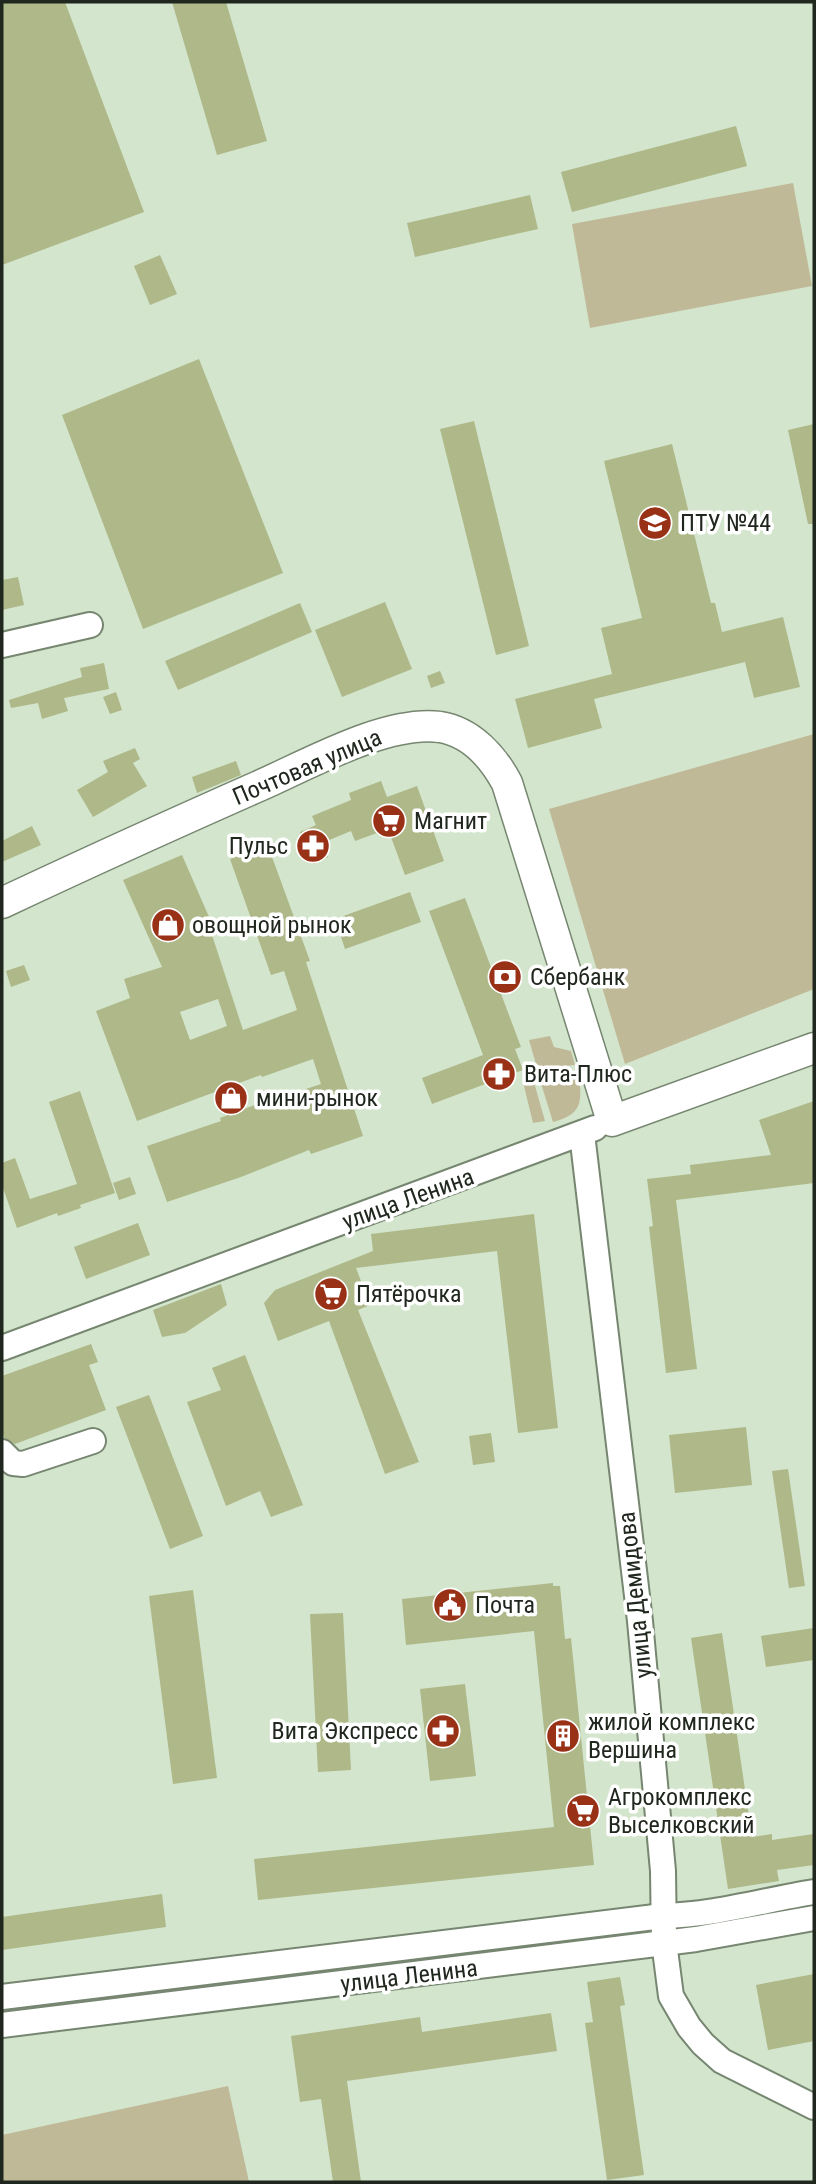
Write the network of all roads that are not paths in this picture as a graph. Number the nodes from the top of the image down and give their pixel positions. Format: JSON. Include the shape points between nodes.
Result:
{"nodes":[{"id":1,"x":90,"y":625,"type":"dead end"},
{"id":2,"x":2,"y":645,"type":"edge"},
{"id":3,"x":2,"y":903,"type":"edge"},
{"id":4,"x":814,"y":1048,"type":"edge"},
{"id":5,"x":612,"y":1121,"type":"junction"},
{"id":6,"x":582,"y":1134,"type":"junction"},
{"id":7,"x":2,"y":1348,"type":"edge"},
{"id":8,"x":93,"y":1441,"type":"dead end"},
{"id":9,"x":2,"y":1452,"type":"edge"},
{"id":10,"x":814,"y":1892,"type":"edge"},
{"id":11,"x":663,"y":1916,"type":"junction"},
{"id":12,"x":814,"y":1918,"type":"edge"},
{"id":13,"x":664,"y":1942,"type":"junction"},
{"id":14,"x":2,"y":1997,"type":"edge"},
{"id":15,"x":2,"y":2025,"type":"edge"},
{"id":16,"x":814,"y":2107,"type":"edge"}],
"edges":[{"from":1,"to":2,"type":"street"},
{"from":3,"to":5,"type":"main road","name":"Почтовая улица","via":[[361,741],[418,727],[458,732],[486,753],[507,783]]},
{"from":4,"to":5,"type":"main road","name":"улица Ленина"},
{"from":5,"to":6,"type":"street","name":"улица Ленина"},
{"from":6,"to":7,"type":"street","name":"улица Ленина"},
{"from":6,"to":11,"type":"street","name":"улица Демидова","via":[[640,1621]]},
{"from":8,"to":9,"type":"street","via":[[23,1464],[13,1463]]},
{"from":10,"to":11,"type":"street","name":"улица Ленина","via":[[694,1915]]},
{"from":11,"to":13,"type":"street","name":"улица Демидова"},
{"from":11,"to":14,"type":"street","name":"улица Ленина"},
{"from":12,"to":13,"type":"street","name":"улица Ленина"},
{"from":13,"to":15,"type":"street","name":"улица Ленина"},
{"from":13,"to":16,"type":"street","name":"улица Демидова","via":[[671,1996],[703,2045],[722,2061]]}]}
